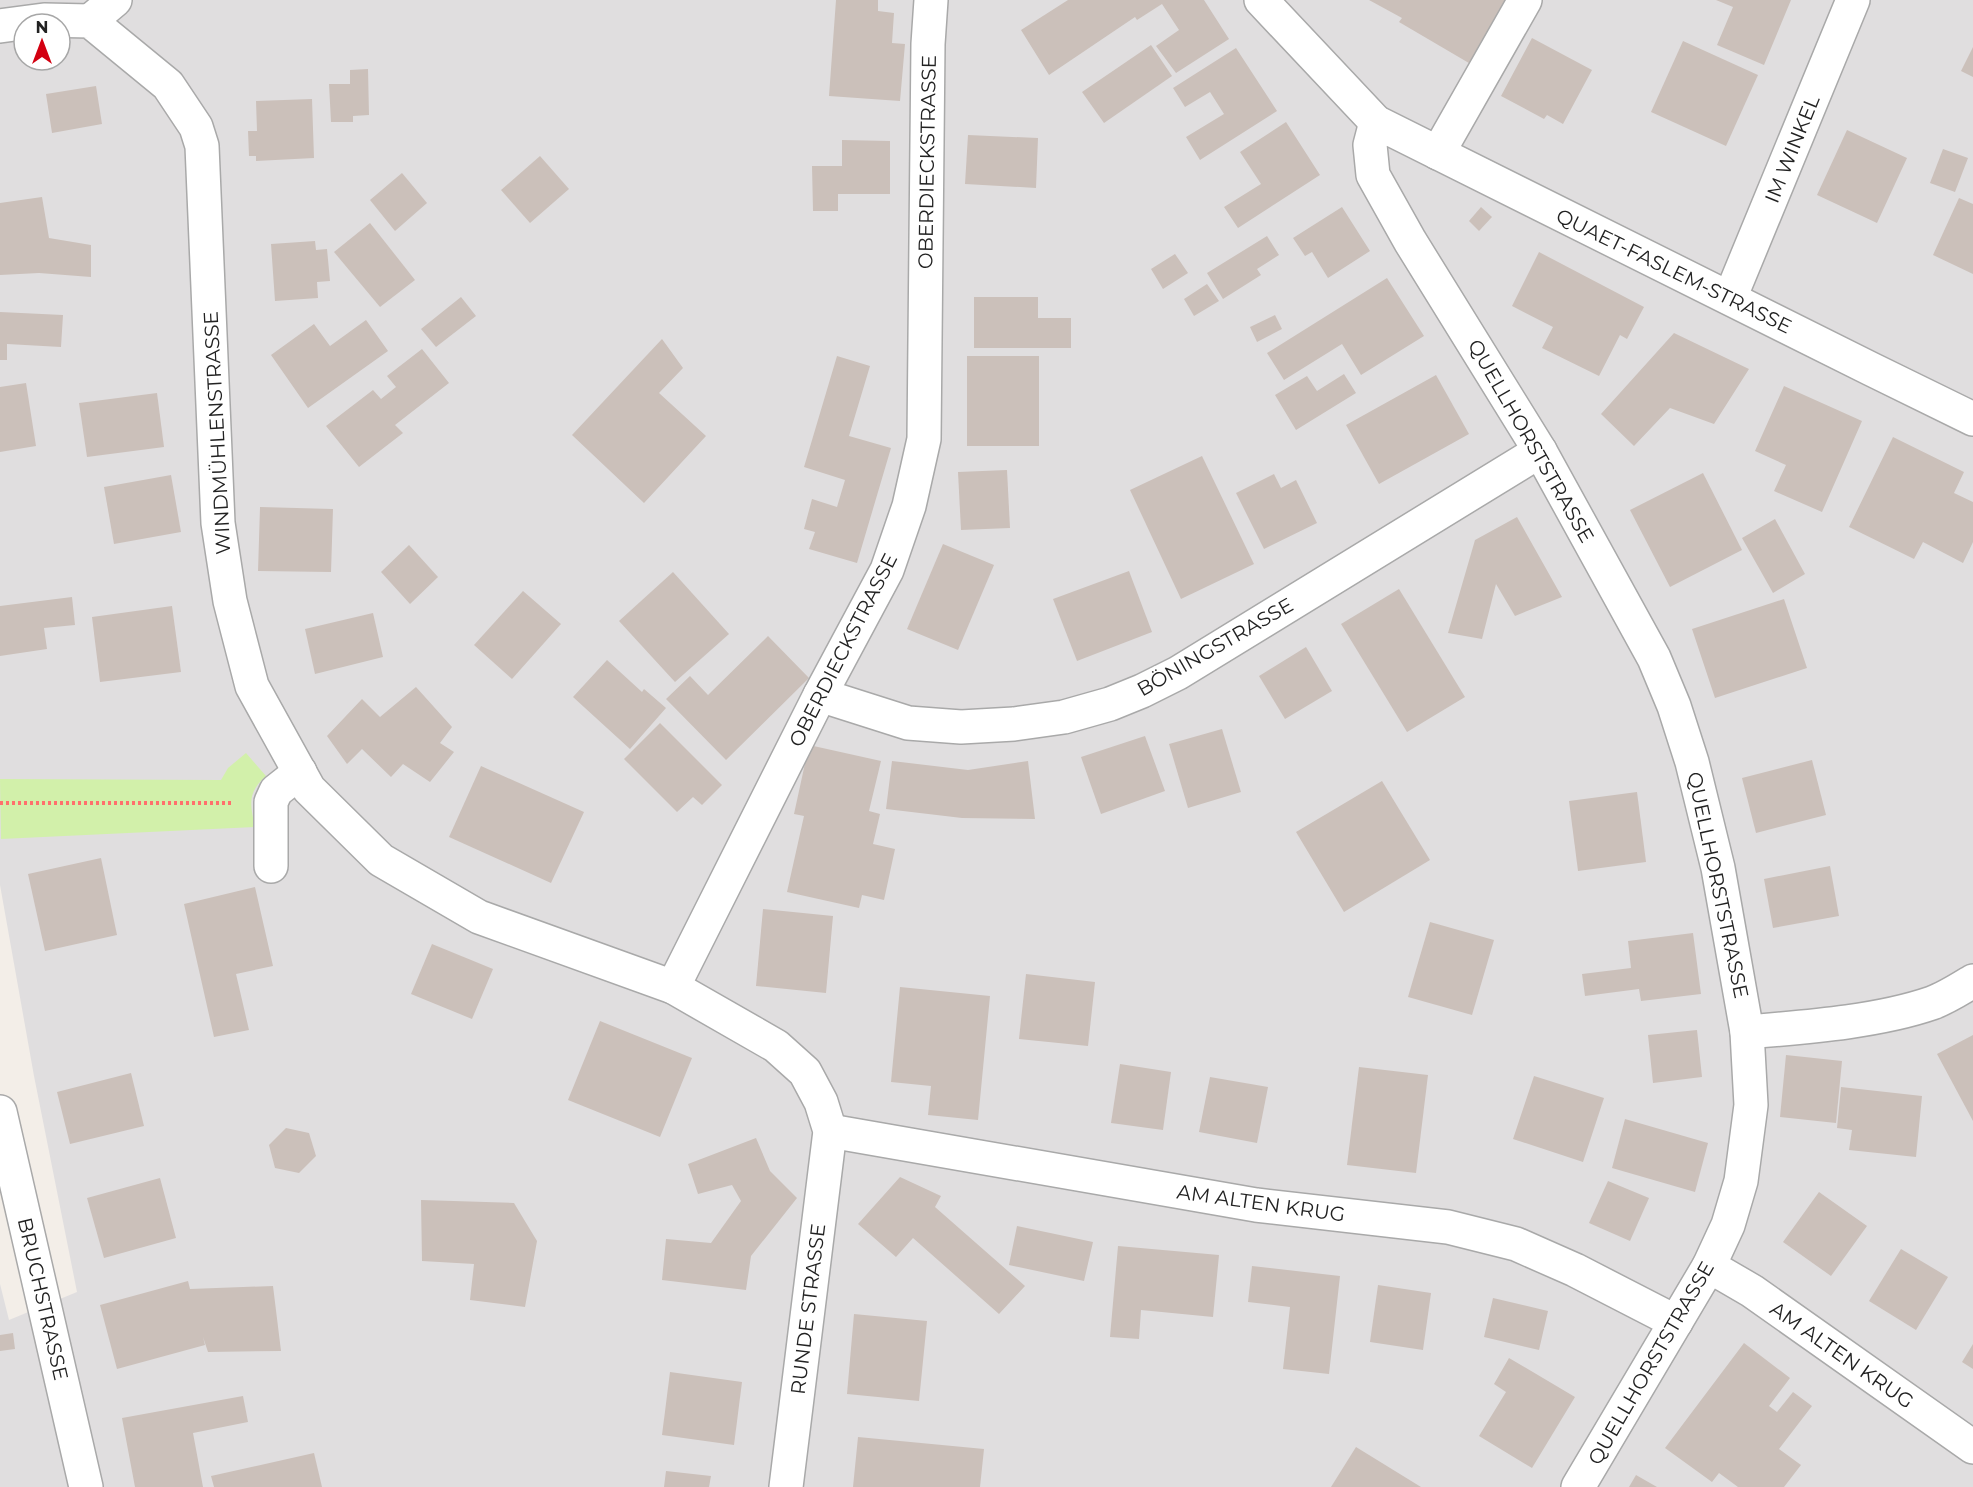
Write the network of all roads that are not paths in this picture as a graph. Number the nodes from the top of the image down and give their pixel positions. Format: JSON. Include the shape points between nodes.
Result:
{"nodes":[{"id":1,"x":115,"y":0,"type":"edge"},
{"id":2,"x":931,"y":0,"type":"edge"},
{"id":3,"x":1261,"y":0,"type":"edge"},
{"id":4,"x":1524,"y":0,"type":"edge"},
{"id":5,"x":1853,"y":0,"type":"edge"},
{"id":6,"x":90,"y":21,"type":"junction"},
{"id":7,"x":0,"y":26,"type":"edge"},
{"id":8,"x":1376,"y":122,"type":"junction"},
{"id":9,"x":1438,"y":153,"type":"junction"},
{"id":10,"x":1730,"y":298,"type":"junction"},
{"id":11,"x":1973,"y":419,"type":"edge"},
{"id":12,"x":1540,"y":451,"type":"junction"},
{"id":13,"x":820,"y":695,"type":"junction"},
{"id":14,"x":300,"y":772,"type":"junction"},
{"id":15,"x":270,"y":866,"type":"dead end"},
{"id":16,"x":1973,"y":981,"type":"edge"},
{"id":17,"x":674,"y":987,"type":"junction"},
{"id":18,"x":1747,"y":1032,"type":"junction"},
{"id":19,"x":0,"y":1112,"type":"edge"},
{"id":20,"x":830,"y":1131,"type":"junction"},
{"id":21,"x":1709,"y":1266,"type":"junction"},
{"id":22,"x":1676,"y":1322,"type":"junction"},
{"id":23,"x":1973,"y":1447,"type":"edge"},
{"id":24,"x":86,"y":1487,"type":"edge"},
{"id":25,"x":786,"y":1487,"type":"edge"},
{"id":26,"x":1578,"y":1487,"type":"edge"}],
"edges":[{"from":1,"to":6,"type":"street"},
{"from":2,"to":13,"type":"street","name":"OBERDIECKSTRASSE","via":[[924,439],[909,506],[887,570]]},
{"from":3,"to":8,"type":"street","name":"QUAET-FASLEM-STRASSE"},
{"from":4,"to":9,"type":"street"},
{"from":5,"to":10,"type":"street","name":"IM WINKEL"},
{"from":6,"to":7,"type":"street","via":[[44,20]]},
{"from":6,"to":14,"type":"street","name":"WINDMÜHLENSTRASSE","via":[[168,85],[196,127],[202,146],[218,523],[230,601],[252,686]]},
{"from":8,"to":9,"type":"street","name":"QUAET-FASLEM-STRASSE"},
{"from":8,"to":12,"type":"street","name":"QUELLHORSTSTRASSE","via":[[1370,145],[1372,175]]},
{"from":9,"to":10,"type":"street","name":"QUAET-FASLEM-STRASSE"},
{"from":10,"to":11,"type":"street","name":"QUAET-FASLEM-STRASSE"},
{"from":12,"to":13,"type":"street","name":"BÖNINGSTRASSE","via":[[1187,668],[1110,704],[1064,717],[961,727],[908,723]]},
{"from":12,"to":18,"type":"street","name":"QUELLHORSTSTRASSE","via":[[1654,658],[1674,706],[1718,868]]},
{"from":13,"to":17,"type":"street","name":"OBERDIECKSTRASSE"},
{"from":14,"to":15,"type":"street","via":[[276,791],[270,802]]},
{"from":14,"to":17,"type":"street","name":"WINDMÜHLENSTRASSE","via":[[309,789],[381,860],[479,917]]},
{"from":16,"to":18,"type":"street","via":[[1934,1002],[1896,1013]]},
{"from":17,"to":20,"type":"street","name":"WINDMÜHLENSTRASSE","via":[[776,1046],[805,1072],[821,1102]]},
{"from":18,"to":21,"type":"street","name":"QUELLHORSTSTRASSE","via":[[1751,1105],[1741,1181],[1728,1225]]},
{"from":19,"to":24,"type":"street","name":"BRUCHSTRASSE"},
{"from":20,"to":22,"type":"street","name":"AM ALTEN KRUG","via":[[1256,1205],[1448,1227],[1516,1244]]},
{"from":20,"to":25,"type":"street","name":"RUNDE STRASSE"},
{"from":21,"to":22,"type":"street","name":"QUELLHORSTSTRASSE"},
{"from":21,"to":23,"type":"street","name":"AM ALTEN KRUG","via":[[1752,1291]]},
{"from":22,"to":26,"type":"street","name":"QUELLHORSTSTRASSE"}]}
